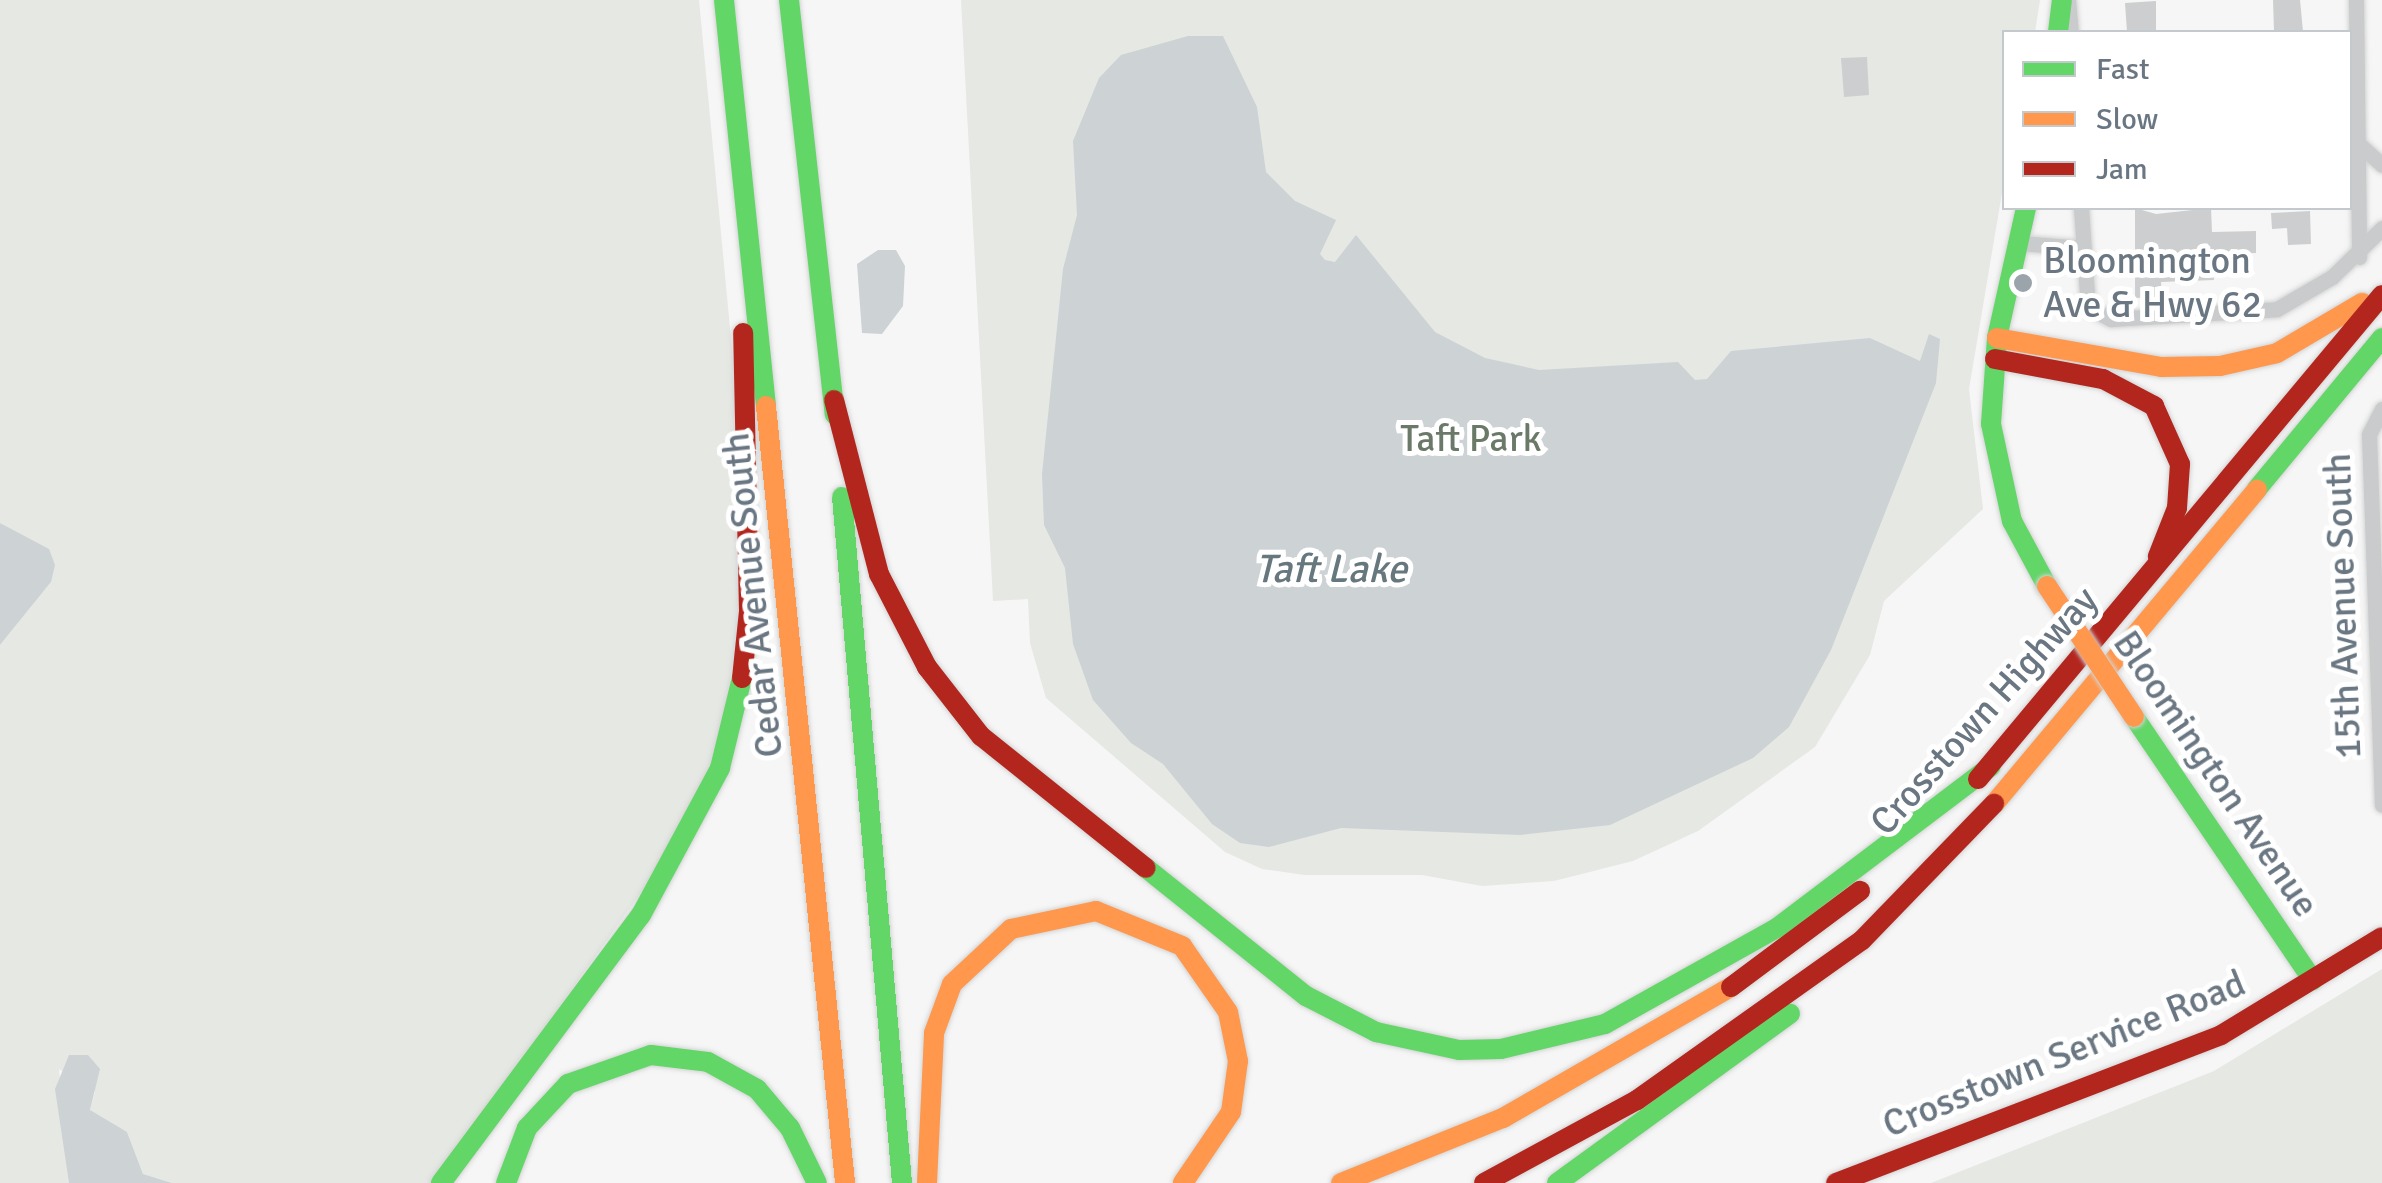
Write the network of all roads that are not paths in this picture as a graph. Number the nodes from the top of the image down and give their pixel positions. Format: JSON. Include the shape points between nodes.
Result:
{"nodes":[{"id":1,"x":721,"y":0,"type":"edge"},
{"id":2,"x":790,"y":0,"type":"edge"},
{"id":3,"x":2065,"y":0,"type":"edge"},
{"id":4,"x":2356,"y":0,"type":"edge"},
{"id":5,"x":2058,"y":30,"type":"edge"},
{"id":6,"x":2072,"y":30,"type":"edge"},
{"id":7,"x":2362,"y":146,"type":"junction"},
{"id":8,"x":741,"y":166,"type":"junction"},
{"id":9,"x":2382,"y":166,"type":"edge"},
{"id":10,"x":2026,"y":210,"type":"edge"},
{"id":11,"x":2081,"y":210,"type":"edge"},
{"id":12,"x":2382,"y":228,"type":"edge"},
{"id":13,"x":2020,"y":243,"type":"junction"},
{"id":14,"x":2083,"y":248,"type":"junction"},
{"id":15,"x":2359,"y":257,"type":"junction"},
{"id":16,"x":2382,"y":286,"type":"edge"},
{"id":17,"x":2382,"y":296,"type":"edge"},
{"id":18,"x":2382,"y":338,"type":"edge"},
{"id":19,"x":1996,"y":349,"type":"junction"},
{"id":20,"x":834,"y":400,"type":"junction"},
{"id":21,"x":2382,"y":409,"type":"edge"},
{"id":22,"x":2147,"y":582,"type":"junction"},
{"id":23,"x":1991,"y":766,"type":"junction"},
{"id":24,"x":2382,"y":805,"type":"edge"},
{"id":25,"x":2382,"y":937,"type":"edge"},
{"id":26,"x":1862,"y":940,"type":"junction"},
{"id":27,"x":2314,"y":980,"type":"junction"},
{"id":28,"x":441,"y":1183,"type":"edge"},
{"id":29,"x":506,"y":1183,"type":"edge"},
{"id":30,"x":818,"y":1183,"type":"edge"},
{"id":31,"x":845,"y":1183,"type":"edge"},
{"id":32,"x":902,"y":1183,"type":"edge"},
{"id":33,"x":927,"y":1183,"type":"edge"},
{"id":34,"x":1183,"y":1183,"type":"edge"},
{"id":35,"x":1341,"y":1183,"type":"edge"},
{"id":36,"x":1484,"y":1183,"type":"edge"},
{"id":37,"x":1557,"y":1183,"type":"edge"},
{"id":38,"x":1836,"y":1183,"type":"edge"}],
"edges":[{"from":1,"to":8,"type":"main road","name":"Cedar Avenue South"},
{"from":2,"to":20,"type":"main road"},
{"from":3,"to":5,"type":"main road"},
{"from":3,"to":6,"type":"street"},
{"from":4,"to":7,"type":"street"},
{"from":7,"to":9,"type":"street"},
{"from":7,"to":15,"type":"street"},
{"from":8,"to":28,"type":"main road","via":[[750,572],[732,728],[704,806],[658,888]]},
{"from":8,"to":31,"type":"main road","name":"Cedar Avenue South"},
{"from":10,"to":13,"type":"main road","name":"Bloomington Avenue"},
{"from":11,"to":14,"type":"street"},
{"from":12,"to":15,"type":"street"},
{"from":13,"to":14,"type":"street"},
{"from":13,"to":19,"type":"main road","name":"Bloomington Avenue"},
{"from":14,"to":15,"type":"street","via":[[2088,307],[2110,319],[2276,309]]},
{"from":16,"to":19,"type":"main road","via":[[2306,340],[2220,366],[2161,367]]},
{"from":17,"to":22,"type":"main road","name":"Crosstown Highway"},
{"from":18,"to":26,"type":"main road","name":"Crosstown Highway","via":[[2014,783]]},
{"from":19,"to":22,"type":"main road","via":[[2124,385],[2166,424],[2181,486]]},
{"from":19,"to":27,"type":"main road","name":"Bloomington Avenue","bridge":true,"via":[[1991,424],[2002,490],[2047,586]]},
{"from":20,"to":23,"type":"main road","via":[[879,574],[927,667],[981,736],[1306,996],[1376,1032],[1459,1050],[1502,1049],[1605,1024],[1777,928]]},
{"from":20,"to":32,"type":"main road"},
{"from":21,"to":24,"type":"street","name":"15th Avenue South","via":[[2369,434]]},
{"from":22,"to":23,"type":"main road","name":"Crosstown Highway"},
{"from":23,"to":35,"type":"main road","name":"Crosstown Highway","via":[[1875,880],[1719,996],[1503,1118]]},
{"from":25,"to":27,"type":"main road","name":"Crosstown Service Road"},
{"from":26,"to":36,"type":"main road","name":"Crosstown Highway","via":[[1637,1100]]},
{"from":26,"to":37,"type":"main road","via":[[1745,1054]]},
{"from":27,"to":38,"type":"main road","name":"Crosstown Service Road","via":[[2220,1035]]},
{"from":29,"to":30,"type":"main road","via":[[527,1128],[568,1084],[651,1055],[708,1062],[757,1089],[790,1128]]},
{"from":33,"to":34,"type":"main road","via":[[934,1032],[952,984],[1011,929],[1096,912],[1124,916],[1182,946],[1228,1012],[1238,1061],[1232,1112]]}]}
